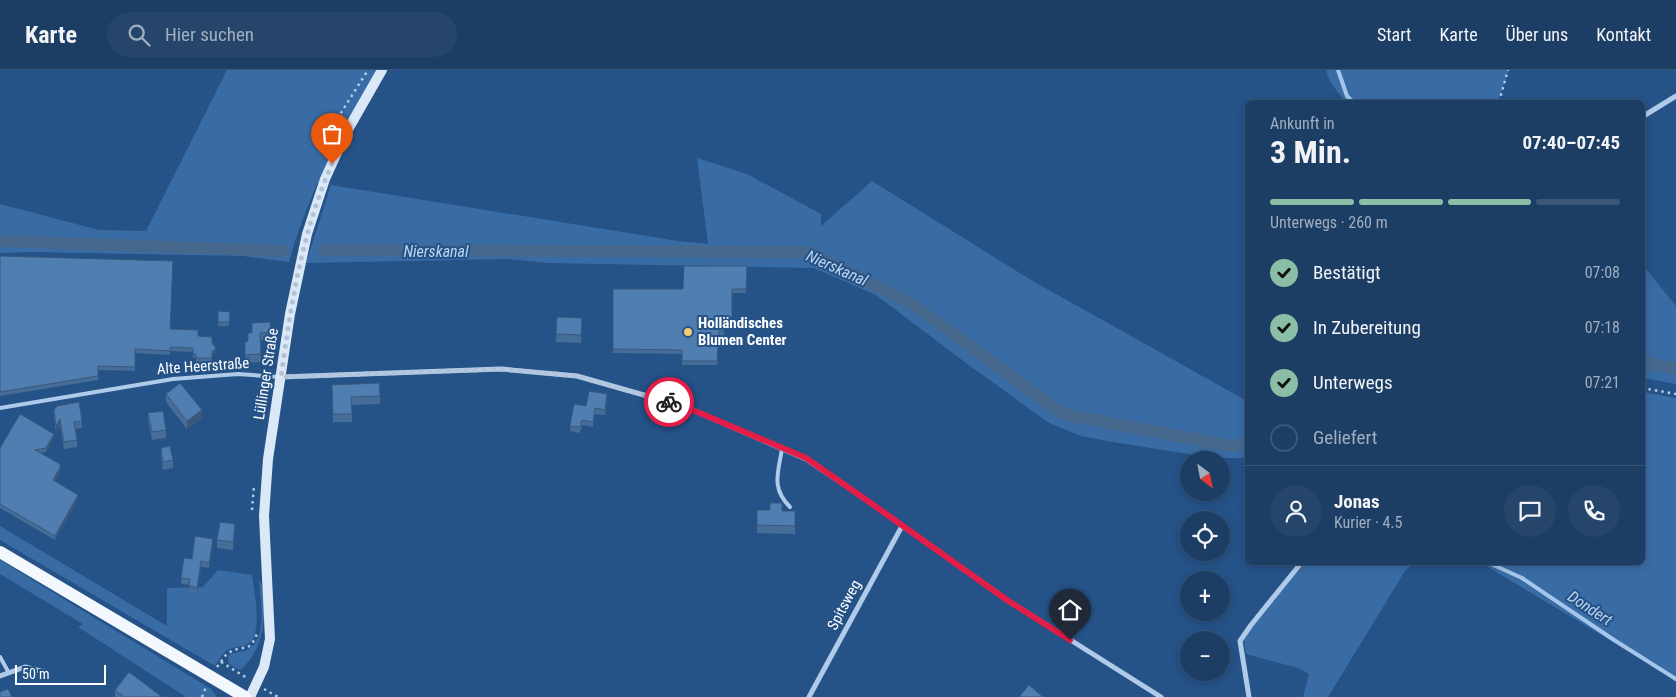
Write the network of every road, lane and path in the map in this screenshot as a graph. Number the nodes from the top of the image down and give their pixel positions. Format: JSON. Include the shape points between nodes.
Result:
{"nodes":[{"id":1,"x":382,"y":70,"type":"edge"},
{"id":2,"x":1508,"y":70,"type":"edge"},
{"id":3,"x":1676,"y":96,"type":"edge"},
{"id":4,"x":1500,"y":100,"type":"edge"},
{"id":5,"x":1645,"y":115,"type":"edge"},
{"id":6,"x":281,"y":377,"type":"junction"},
{"id":7,"x":1645,"y":389,"type":"edge"},
{"id":8,"x":1676,"y":394,"type":"edge"},
{"id":9,"x":0,"y":408,"type":"edge"},
{"id":10,"x":782,"y":448,"type":"junction"},
{"id":11,"x":790,"y":507,"type":"dead end"},
{"id":12,"x":902,"y":526,"type":"junction"},
{"id":13,"x":0,"y":552,"type":"edge"},
{"id":14,"x":1300,"y":565,"type":"edge"},
{"id":15,"x":252,"y":644,"type":"dead end"},
{"id":16,"x":0,"y":657,"type":"edge"},
{"id":17,"x":221,"y":662,"type":"dead end"},
{"id":18,"x":44,"y":672,"type":"dead end"},
{"id":19,"x":8,"y":673,"type":"junction"},
{"id":20,"x":0,"y":676,"type":"edge"},
{"id":21,"x":245,"y":697,"type":"edge"},
{"id":22,"x":250,"y":697,"type":"edge"},
{"id":23,"x":809,"y":697,"type":"edge"},
{"id":24,"x":1161,"y":697,"type":"edge"},
{"id":25,"x":1249,"y":697,"type":"edge"}],
"edges":[{"from":1,"to":6,"type":"street","name":"Lüllinger Straße","via":[[346,133],[307,234]]},
{"from":2,"to":4,"type":"path"},
{"from":3,"to":5,"type":"street"},
{"from":6,"to":9,"type":"lane","name":"Alte Heerstraße","via":[[238,374],[174,379]]},
{"from":6,"to":10,"type":"street","name":"Alte Heerstraße","via":[[501,369],[577,376],[686,407]]},
{"from":6,"to":22,"type":"street","name":"Lüllinger Straße","via":[[268,459],[264,516],[270,639],[264,667]]},
{"from":7,"to":8,"type":"path"},
{"from":10,"to":11,"type":"lane","via":[[776,481],[779,493]]},
{"from":10,"to":12,"type":"street","name":"Alte Heerstraße","via":[[806,458]]},
{"from":12,"to":23,"type":"street","name":"Spitsweg"},
{"from":12,"to":24,"type":"street","name":"Alte Heerstraße","via":[[1007,600]]},
{"from":13,"to":21,"type":"main road"},
{"from":14,"to":25,"type":"street","via":[[1240,641]]},
{"from":15,"to":17,"type":"path","via":[[234,650]]},
{"from":16,"to":19,"type":"lane"},
{"from":18,"to":19,"type":"street","via":[[25,667]]},
{"from":19,"to":20,"type":"street"}]}
